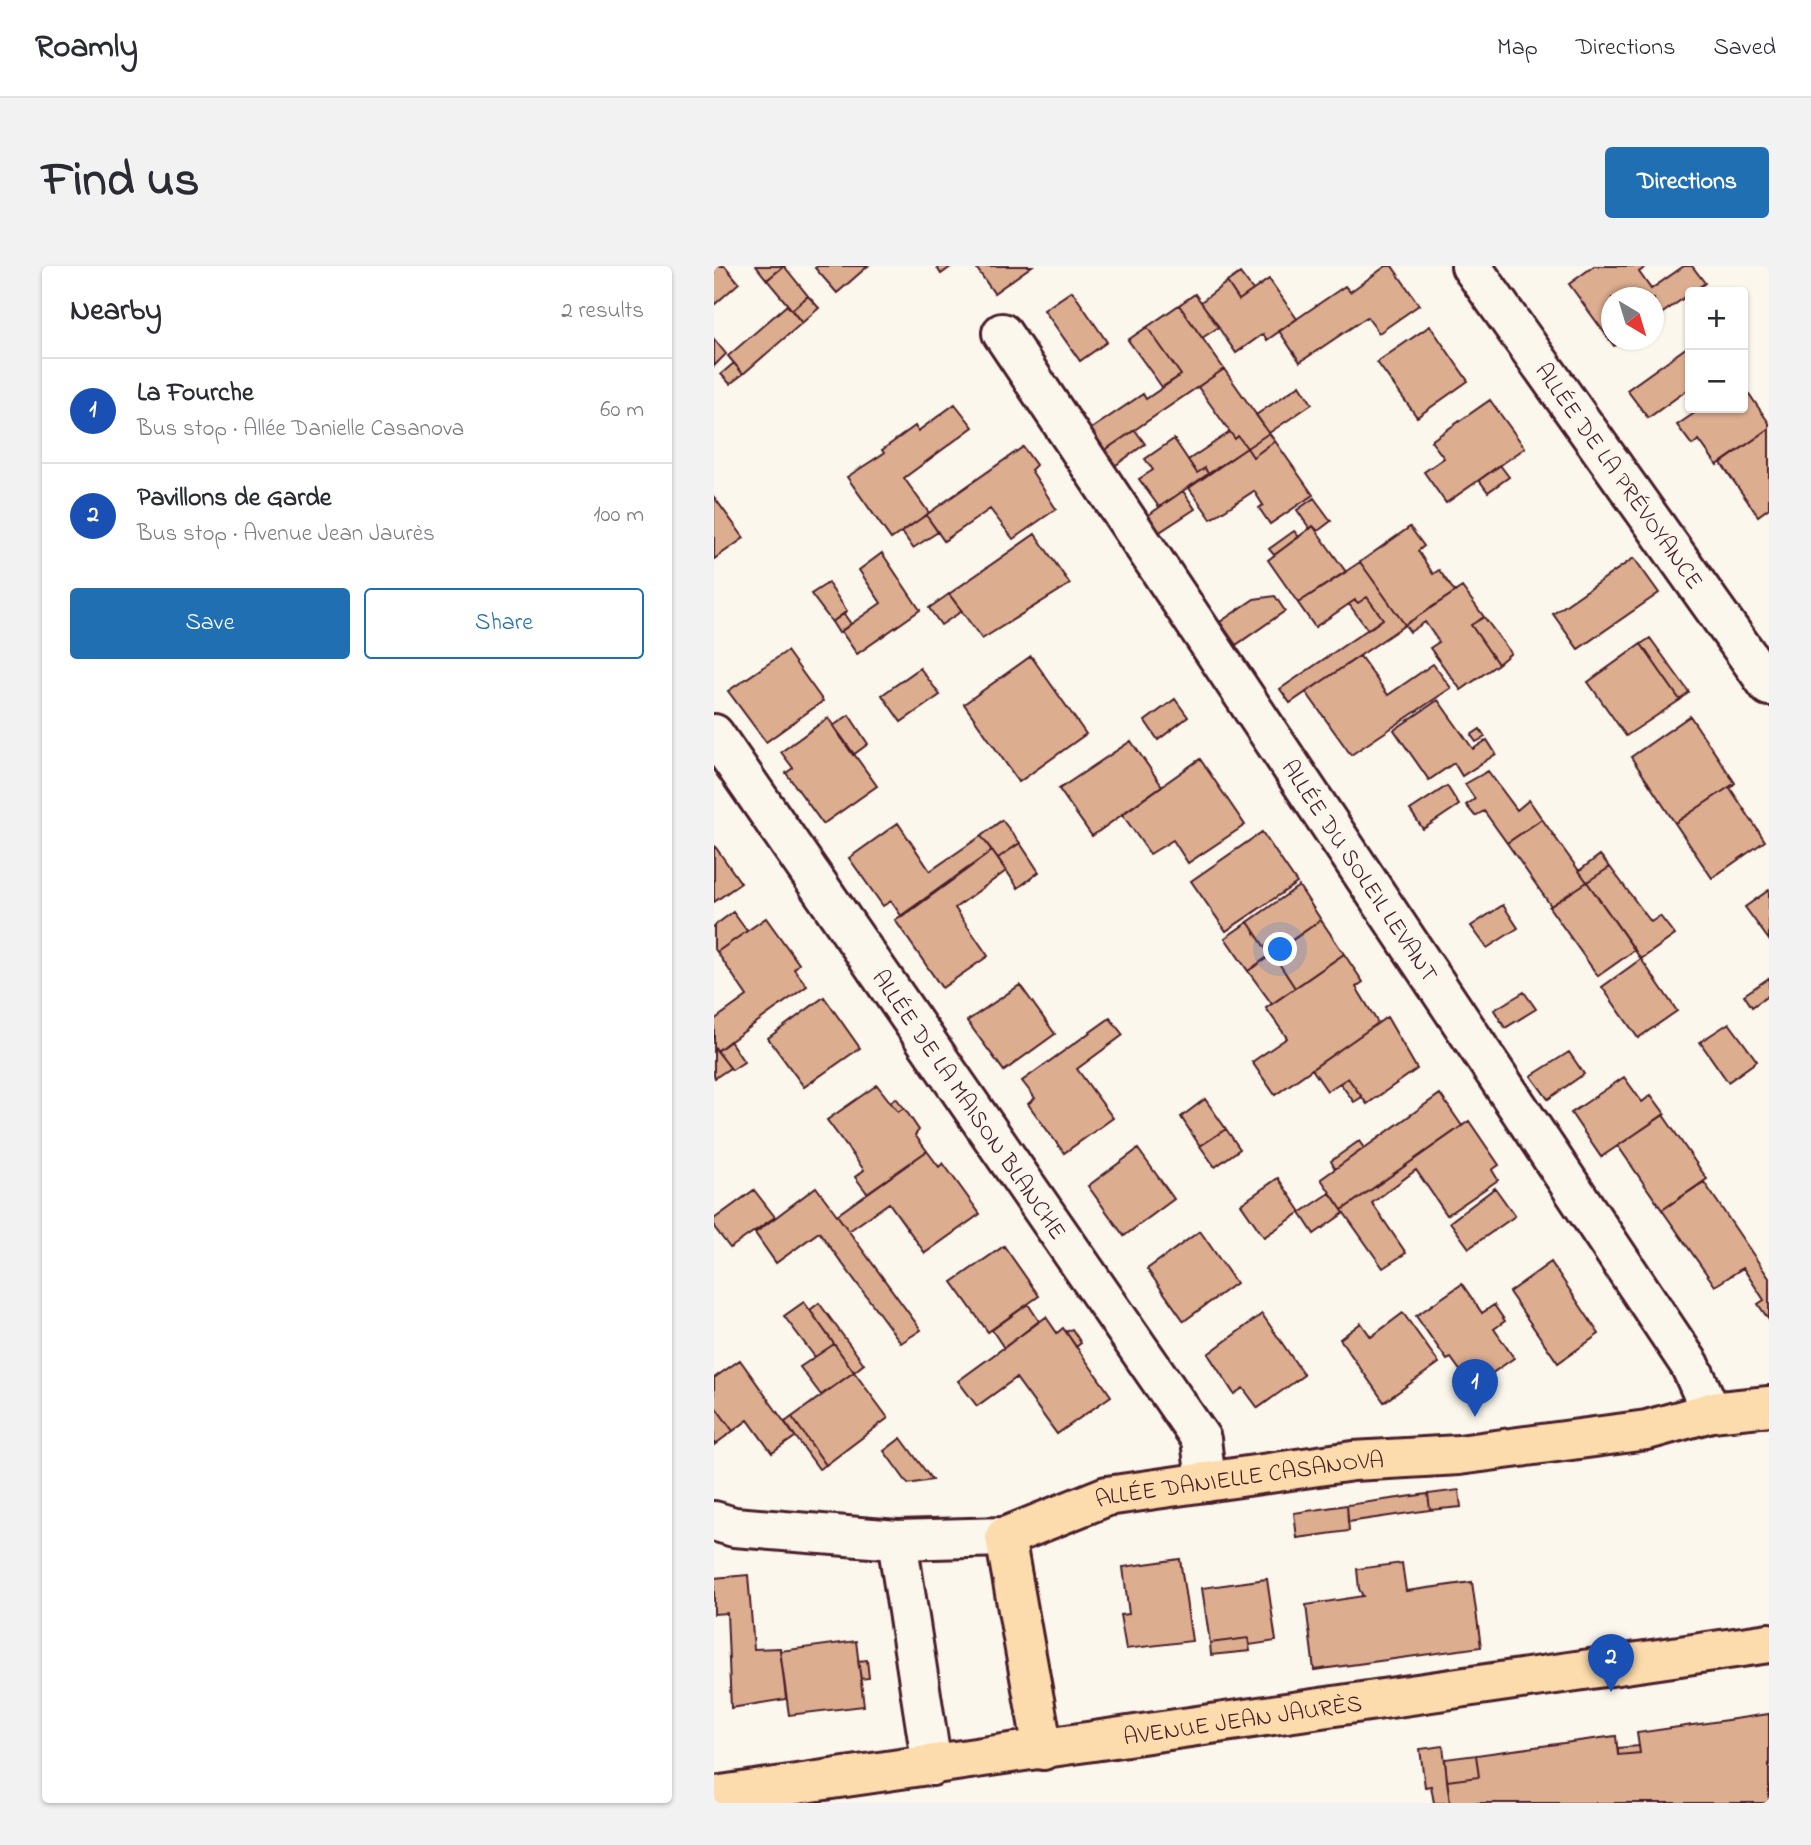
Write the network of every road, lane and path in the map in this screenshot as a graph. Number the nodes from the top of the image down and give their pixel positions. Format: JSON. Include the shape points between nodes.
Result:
{"nodes":[{"id":1,"x":1471,"y":266,"type":"edge"},
{"id":2,"x":1002,"y":333,"type":"dead end"},
{"id":3,"x":1769,"y":686,"type":"edge"},
{"id":4,"x":714,"y":734,"type":"edge"},
{"id":5,"x":1769,"y":1406,"type":"edge"},
{"id":6,"x":1711,"y":1412,"type":"junction"},
{"id":7,"x":1206,"y":1482,"type":"junction"},
{"id":8,"x":714,"y":1521,"type":"edge"},
{"id":9,"x":1005,"y":1537,"type":"junction"},
{"id":10,"x":897,"y":1541,"type":"junction"},
{"id":11,"x":1769,"y":1643,"type":"edge"},
{"id":12,"x":1043,"y":1750,"type":"junction"},
{"id":13,"x":932,"y":1766,"type":"junction"},
{"id":14,"x":714,"y":1796,"type":"edge"}],
"edges":[{"from":1,"to":3,"type":"street","name":"ALLÉE DE LA PRÉVOYANCE"},
{"from":2,"to":6,"type":"street","name":"ALLÉE DU SOLEIL LEVANT","via":[[1690,1365]]},
{"from":4,"to":7,"type":"street","name":"ALLÉE DE LA MAISON BLANCHE","via":[[1201,1439]]},
{"from":5,"to":6,"type":"main road","name":"ALLÉE DANIELLE CASANOVA"},
{"from":6,"to":7,"type":"main road","name":"ALLÉE DANIELLE CASANOVA","via":[[1647,1430],[1459,1455],[1353,1461]]},
{"from":7,"to":9,"type":"main road","name":"ALLÉE DANIELLE CASANOVA","via":[[1107,1496]]},
{"from":8,"to":10,"type":"street","name":"ALLÉE DANIELLE CASANOVA","via":[[734,1528]]},
{"from":9,"to":10,"type":"street","name":"ALLÉE DANIELLE CASANOVA"},
{"from":9,"to":12,"type":"main road"},
{"from":10,"to":13,"type":"street"},
{"from":11,"to":12,"type":"main road","name":"AVENUE JEAN JAURÈS"},
{"from":12,"to":13,"type":"main road","name":"AVENUE JEAN JAURÈS"},
{"from":13,"to":14,"type":"main road","name":"AVENUE JEAN JAURÈS"}]}
